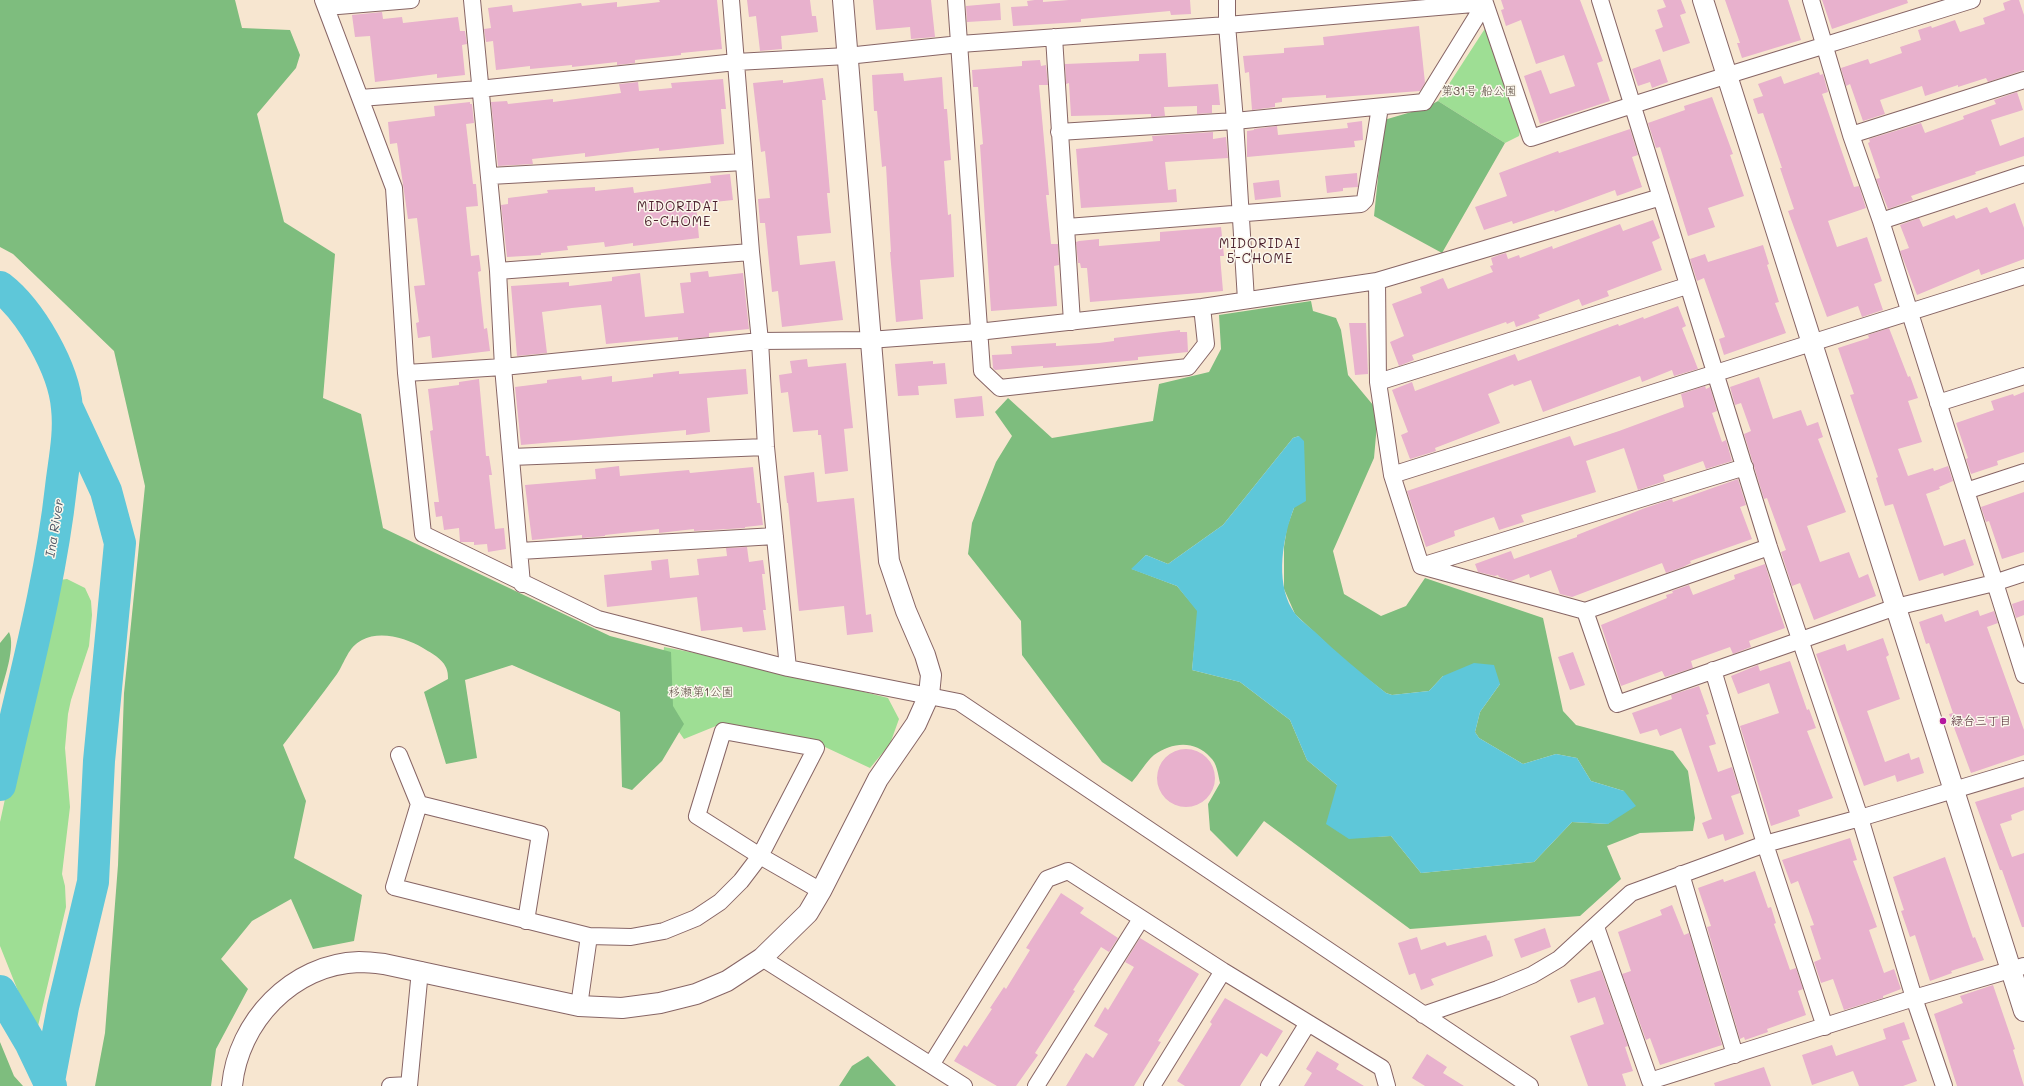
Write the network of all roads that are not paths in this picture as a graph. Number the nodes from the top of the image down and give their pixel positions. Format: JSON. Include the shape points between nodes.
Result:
{"nodes":[{"id":1,"x":411,"y":0,"type":"edge"},
{"id":2,"x":472,"y":0,"type":"edge"},
{"id":3,"x":731,"y":0,"type":"edge"},
{"id":4,"x":843,"y":0,"type":"edge"},
{"id":5,"x":956,"y":0,"type":"edge"},
{"id":6,"x":1227,"y":0,"type":"edge"},
{"id":7,"x":1600,"y":0,"type":"edge"},
{"id":8,"x":1703,"y":0,"type":"edge"},
{"id":9,"x":1811,"y":0,"type":"edge"},
{"id":10,"x":1972,"y":0,"type":"edge"},
{"id":11,"x":1485,"y":1,"type":"edge"},
{"id":12,"x":324,"y":4,"type":"edge"},
{"id":13,"x":1227,"y":25,"type":"junction"},
{"id":14,"x":1054,"y":37,"type":"junction"},
{"id":15,"x":960,"y":44,"type":"junction"},
{"id":16,"x":1824,"y":47,"type":"junction"},
{"id":17,"x":847,"y":56,"type":"junction"},
{"id":18,"x":736,"y":62,"type":"junction"},
{"id":19,"x":1728,"y":74,"type":"junction"},
{"id":20,"x":2024,"y":80,"type":"edge"},
{"id":21,"x":479,"y":89,"type":"junction"},
{"id":22,"x":360,"y":98,"type":"junction"},
{"id":23,"x":1632,"y":104,"type":"junction"},
{"id":24,"x":1380,"y":107,"type":"junction"},
{"id":25,"x":1235,"y":121,"type":"junction"},
{"id":26,"x":1059,"y":132,"type":"junction"},
{"id":27,"x":1851,"y":135,"type":"junction"},
{"id":28,"x":744,"y":162,"type":"junction"},
{"id":29,"x":2024,"y":174,"type":"edge"},
{"id":30,"x":490,"y":176,"type":"junction"},
{"id":31,"x":1661,"y":197,"type":"junction"},
{"id":32,"x":1240,"y":214,"type":"junction"},
{"id":33,"x":1881,"y":221,"type":"junction"},
{"id":34,"x":1068,"y":227,"type":"junction"},
{"id":35,"x":751,"y":252,"type":"junction"},
{"id":36,"x":498,"y":271,"type":"junction"},
{"id":37,"x":2024,"y":276,"type":"edge"},
{"id":38,"x":1377,"y":282,"type":"junction"},
{"id":39,"x":1687,"y":286,"type":"junction"},
{"id":40,"x":1246,"y":300,"type":"junction"},
{"id":41,"x":1202,"y":307,"type":"junction"},
{"id":42,"x":1908,"y":313,"type":"junction"},
{"id":43,"x":1072,"y":322,"type":"junction"},
{"id":44,"x":978,"y":332,"type":"junction"},
{"id":45,"x":870,"y":340,"type":"junction"},
{"id":46,"x":760,"y":341,"type":"junction"},
{"id":47,"x":1813,"y":343,"type":"junction"},
{"id":48,"x":503,"y":368,"type":"junction"},
{"id":49,"x":406,"y":373,"type":"junction"},
{"id":50,"x":1715,"y":373,"type":"junction"},
{"id":51,"x":2024,"y":376,"type":"edge"},
{"id":52,"x":1378,"y":382,"type":"junction"},
{"id":53,"x":1938,"y":403,"type":"junction"},
{"id":54,"x":766,"y":447,"type":"junction"},
{"id":55,"x":511,"y":457,"type":"junction"},
{"id":56,"x":1745,"y":467,"type":"junction"},
{"id":57,"x":2024,"y":472,"type":"edge"},
{"id":58,"x":1392,"y":475,"type":"junction"},
{"id":59,"x":1966,"y":491,"type":"junction"},
{"id":60,"x":775,"y":536,"type":"junction"},
{"id":61,"x":1769,"y":547,"type":"junction"},
{"id":62,"x":520,"y":551,"type":"junction"},
{"id":63,"x":1421,"y":566,"type":"junction"},
{"id":64,"x":2024,"y":573,"type":"edge"},
{"id":65,"x":1994,"y":583,"type":"junction"},
{"id":66,"x":522,"y":584,"type":"junction"},
{"id":67,"x":1896,"y":607,"type":"junction"},
{"id":68,"x":1585,"y":611,"type":"junction"},
{"id":69,"x":1801,"y":641,"type":"junction"},
{"id":70,"x":788,"y":668,"type":"junction"},
{"id":71,"x":1713,"y":670,"type":"junction"},
{"id":72,"x":2024,"y":675,"type":"edge"},
{"id":73,"x":929,"y":695,"type":"junction"},
{"id":74,"x":399,"y":755,"type":"dead end"},
{"id":75,"x":2024,"y":769,"type":"edge"},
{"id":76,"x":1954,"y":790,"type":"junction"},
{"id":77,"x":419,"y":804,"type":"junction"},
{"id":78,"x":1860,"y":818,"type":"junction"},
{"id":79,"x":1765,"y":844,"type":"junction"},
{"id":80,"x":760,"y":856,"type":"junction"},
{"id":81,"x":1682,"y":874,"type":"junction"},
{"id":82,"x":821,"y":891,"type":"junction"},
{"id":83,"x":1141,"y":919,"type":"junction"},
{"id":84,"x":526,"y":922,"type":"junction"},
{"id":85,"x":1596,"y":927,"type":"junction"},
{"id":86,"x":589,"y":936,"type":"junction"},
{"id":87,"x":762,"y":958,"type":"junction"},
{"id":88,"x":2017,"y":968,"type":"edge"},
{"id":89,"x":420,"y":970,"type":"junction"},
{"id":90,"x":1223,"y":971,"type":"junction"},
{"id":91,"x":1914,"y":998,"type":"junction"},
{"id":92,"x":579,"y":1006,"type":"junction"},
{"id":93,"x":2024,"y":1011,"type":"edge"},
{"id":94,"x":1423,"y":1015,"type":"junction"},
{"id":95,"x":1308,"y":1023,"type":"junction"},
{"id":96,"x":1824,"y":1027,"type":"junction"},
{"id":97,"x":1735,"y":1056,"type":"junction"},
{"id":98,"x":931,"y":1065,"type":"junction"},
{"id":99,"x":409,"y":1085,"type":"edge"},
{"id":100,"x":232,"y":1086,"type":"edge"},
{"id":101,"x":390,"y":1086,"type":"edge"},
{"id":102,"x":964,"y":1086,"type":"edge"},
{"id":103,"x":1036,"y":1086,"type":"edge"},
{"id":104,"x":1152,"y":1086,"type":"edge"},
{"id":105,"x":1269,"y":1086,"type":"edge"},
{"id":106,"x":1387,"y":1086,"type":"edge"},
{"id":107,"x":1530,"y":1086,"type":"edge"},
{"id":108,"x":1944,"y":1086,"type":"edge"}],
"edges":[{"from":1,"to":12,"type":"street"},
{"from":2,"to":21,"type":"street"},
{"from":3,"to":18,"type":"street"},
{"from":4,"to":17,"type":"street"},
{"from":5,"to":15,"type":"street"},
{"from":6,"to":13,"type":"street"},
{"from":7,"to":23,"type":"street"},
{"from":8,"to":19,"type":"street"},
{"from":9,"to":16,"type":"street"},
{"from":10,"to":16,"type":"street"},
{"from":11,"to":13,"type":"street"},
{"from":11,"to":23,"type":"street","via":[[1531,138]]},
{"from":11,"to":24,"type":"street","via":[[1424,102]]},
{"from":12,"to":22,"type":"street"},
{"from":13,"to":14,"type":"street"},
{"from":13,"to":25,"type":"street"},
{"from":14,"to":15,"type":"street"},
{"from":14,"to":26,"type":"street"},
{"from":15,"to":17,"type":"street"},
{"from":15,"to":44,"type":"street"},
{"from":16,"to":19,"type":"street"},
{"from":16,"to":27,"type":"street"},
{"from":17,"to":18,"type":"street"},
{"from":17,"to":45,"type":"street"},
{"from":18,"to":21,"type":"street"},
{"from":18,"to":28,"type":"street"},
{"from":19,"to":23,"type":"street"},
{"from":19,"to":47,"type":"street"},
{"from":20,"to":27,"type":"street"},
{"from":21,"to":22,"type":"street"},
{"from":21,"to":30,"type":"street"},
{"from":22,"to":49,"type":"street","via":[[394,188]]},
{"from":23,"to":31,"type":"street"},
{"from":24,"to":25,"type":"street"},
{"from":24,"to":32,"type":"street","via":[[1365,200],[1360,204]]},
{"from":25,"to":26,"type":"street"},
{"from":25,"to":32,"type":"street"},
{"from":26,"to":34,"type":"street"},
{"from":27,"to":33,"type":"street"},
{"from":28,"to":30,"type":"street"},
{"from":28,"to":35,"type":"street"},
{"from":29,"to":33,"type":"street"},
{"from":30,"to":36,"type":"street"},
{"from":31,"to":38,"type":"street"},
{"from":31,"to":39,"type":"street"},
{"from":32,"to":34,"type":"street"},
{"from":32,"to":40,"type":"street"},
{"from":33,"to":42,"type":"street"},
{"from":34,"to":43,"type":"street"},
{"from":35,"to":36,"type":"street"},
{"from":35,"to":46,"type":"street"},
{"from":36,"to":48,"type":"street"},
{"from":37,"to":42,"type":"street"},
{"from":38,"to":40,"type":"street"},
{"from":38,"to":52,"type":"street"},
{"from":39,"to":50,"type":"street"},
{"from":39,"to":52,"type":"street"},
{"from":40,"to":41,"type":"street"},
{"from":41,"to":43,"type":"street"},
{"from":41,"to":44,"type":"street","via":[[1206,344],[1188,366],[1000,388],[982,371]]},
{"from":42,"to":47,"type":"street"},
{"from":42,"to":53,"type":"street"},
{"from":43,"to":44,"type":"street"},
{"from":44,"to":45,"type":"street"},
{"from":45,"to":46,"type":"street"},
{"from":45,"to":73,"type":"street","via":[[889,561],[931,675]]},
{"from":46,"to":48,"type":"street"},
{"from":46,"to":54,"type":"street"},
{"from":47,"to":50,"type":"street"},
{"from":47,"to":67,"type":"street"},
{"from":48,"to":49,"type":"street"},
{"from":48,"to":55,"type":"street"},
{"from":49,"to":66,"type":"street","via":[[423,534]]},
{"from":50,"to":56,"type":"street"},
{"from":50,"to":58,"type":"street"},
{"from":51,"to":53,"type":"street"},
{"from":52,"to":58,"type":"street"},
{"from":53,"to":59,"type":"street"},
{"from":54,"to":55,"type":"street"},
{"from":54,"to":60,"type":"street"},
{"from":55,"to":62,"type":"street"},
{"from":56,"to":61,"type":"street"},
{"from":56,"to":63,"type":"street"},
{"from":57,"to":59,"type":"street"},
{"from":58,"to":63,"type":"street"},
{"from":59,"to":65,"type":"street"},
{"from":60,"to":62,"type":"street"},
{"from":60,"to":70,"type":"street"},
{"from":61,"to":68,"type":"street"},
{"from":61,"to":69,"type":"street"},
{"from":62,"to":66,"type":"street"},
{"from":63,"to":68,"type":"street"},
{"from":64,"to":65,"type":"street"},
{"from":65,"to":67,"type":"street"},
{"from":65,"to":72,"type":"street"},
{"from":66,"to":70,"type":"street","via":[[598,619]]},
{"from":67,"to":69,"type":"street"},
{"from":67,"to":76,"type":"street"},
{"from":68,"to":71,"type":"street","via":[[1617,704]]},
{"from":69,"to":71,"type":"street"},
{"from":69,"to":78,"type":"street"},
{"from":70,"to":73,"type":"street"},
{"from":71,"to":79,"type":"street"},
{"from":73,"to":82,"type":"street","via":[[916,724],[878,779]]},
{"from":73,"to":94,"type":"street","via":[[959,702]]},
{"from":74,"to":77,"type":"street"},
{"from":75,"to":76,"type":"street"},
{"from":76,"to":78,"type":"street"},
{"from":76,"to":88,"type":"street"},
{"from":77,"to":84,"type":"street","via":[[540,834]]},
{"from":77,"to":84,"type":"street","via":[[394,887]]},
{"from":78,"to":79,"type":"street"},
{"from":78,"to":91,"type":"street"},
{"from":79,"to":81,"type":"street"},
{"from":79,"to":96,"type":"street"},
{"from":80,"to":80,"type":"street","via":[[816,748],[723,732],[697,816]]},
{"from":80,"to":82,"type":"street"},
{"from":80,"to":86,"type":"street","via":[[720,902],[696,918],[664,931],[631,937]]},
{"from":81,"to":85,"type":"street","via":[[1632,893]]},
{"from":81,"to":97,"type":"street"},
{"from":82,"to":87,"type":"street","via":[[808,913]]},
{"from":83,"to":90,"type":"street"},
{"from":83,"to":98,"type":"street","via":[[1068,871],[1047,879]]},
{"from":83,"to":103,"type":"street"},
{"from":84,"to":86,"type":"street"},
{"from":85,"to":94,"type":"street","via":[[1559,959],[1532,975]]},
{"from":85,"to":97,"type":"street","via":[[1650,1081]]},
{"from":86,"to":92,"type":"street"},
{"from":87,"to":92,"type":"street","via":[[727,981],[696,994],[660,1003],[622,1008]]},
{"from":87,"to":98,"type":"street"},
{"from":88,"to":91,"type":"street"},
{"from":88,"to":93,"type":"street"},
{"from":89,"to":92,"type":"street"},
{"from":89,"to":99,"type":"street"},
{"from":89,"to":100,"type":"street","via":[[358,962],[333,966],[287,988],[266,1007],[252,1025],[241,1045],[234,1067]]},
{"from":90,"to":95,"type":"street"},
{"from":90,"to":104,"type":"street"},
{"from":91,"to":96,"type":"street"},
{"from":91,"to":108,"type":"street"},
{"from":94,"to":107,"type":"street"},
{"from":95,"to":105,"type":"street"},
{"from":95,"to":106,"type":"street","via":[[1382,1068]]},
{"from":96,"to":97,"type":"street"},
{"from":98,"to":102,"type":"street"},
{"from":99,"to":101,"type":"street"}]}
